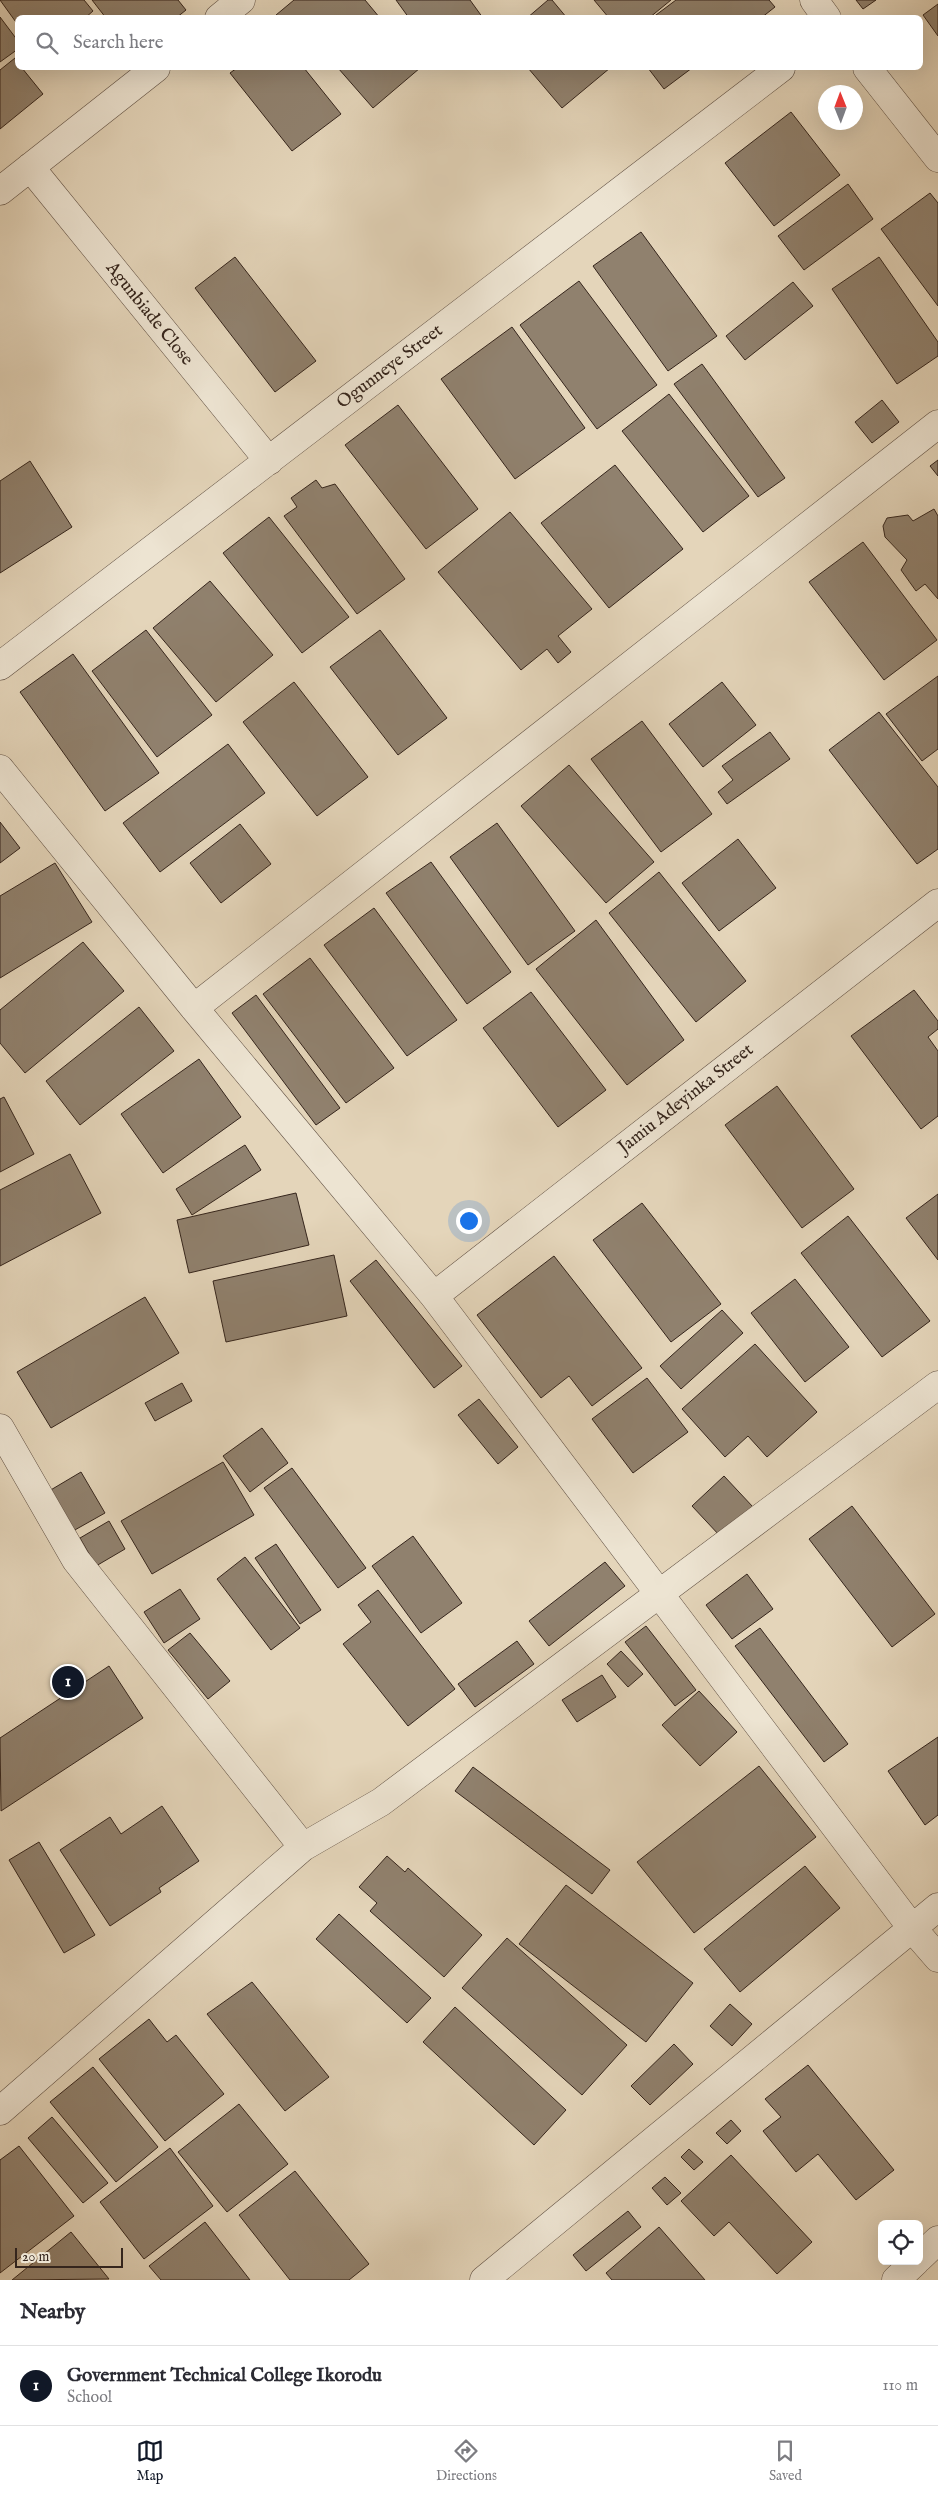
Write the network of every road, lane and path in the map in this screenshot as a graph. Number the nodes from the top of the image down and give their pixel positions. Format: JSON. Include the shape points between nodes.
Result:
{"nodes":[{"id":1,"x":241,"y":0,"type":"edge"},
{"id":2,"x":814,"y":0,"type":"edge"},
{"id":3,"x":223,"y":15,"type":"edge"},
{"id":4,"x":825,"y":15,"type":"edge"},
{"id":5,"x":153,"y":70,"type":"edge"},
{"id":6,"x":778,"y":70,"type":"edge"},
{"id":7,"x":869,"y":70,"type":"edge"},
{"id":8,"x":938,"y":158,"type":"edge"},
{"id":9,"x":30,"y":167,"type":"junction"},
{"id":10,"x":0,"y":191,"type":"edge"},
{"id":11,"x":938,"y":424,"type":"edge"},
{"id":12,"x":269,"y":460,"type":"junction"},
{"id":13,"x":0,"y":666,"type":"edge"},
{"id":14,"x":0,"y":769,"type":"edge"},
{"id":15,"x":938,"y":903,"type":"edge"},
{"id":16,"x":194,"y":1008,"type":"junction"},
{"id":17,"x":434,"y":1296,"type":"junction"},
{"id":18,"x":938,"y":1385,"type":"edge"},
{"id":19,"x":0,"y":1428,"type":"edge"},
{"id":20,"x":661,"y":1595,"type":"junction"},
{"id":21,"x":303,"y":1847,"type":"junction"},
{"id":22,"x":938,"y":1907,"type":"edge"},
{"id":23,"x":912,"y":1928,"type":"junction"},
{"id":24,"x":938,"y":1958,"type":"edge"},
{"id":25,"x":0,"y":2111,"type":"edge"},
{"id":26,"x":938,"y":2240,"type":"edge"},
{"id":27,"x":923,"y":2254,"type":"edge"},
{"id":28,"x":912,"y":2265,"type":"edge"},
{"id":29,"x":484,"y":2280,"type":"edge"},
{"id":30,"x":896,"y":2280,"type":"edge"}],
"edges":[{"from":1,"to":3,"type":"street"},
{"from":2,"to":4,"type":"street"},
{"from":5,"to":9,"type":"street"},
{"from":6,"to":12,"type":"street","name":"Ogunneye Street"},
{"from":7,"to":8,"type":"street"},
{"from":9,"to":10,"type":"street"},
{"from":9,"to":12,"type":"street","name":"Agunbiade Close"},
{"from":11,"to":16,"type":"street"},
{"from":12,"to":13,"type":"street","name":"Ogunneye Street"},
{"from":14,"to":16,"type":"street"},
{"from":15,"to":17,"type":"street","name":"Jamiu Adeyinka Street"},
{"from":16,"to":17,"type":"street"},
{"from":17,"to":20,"type":"street"},
{"from":18,"to":20,"type":"street"},
{"from":19,"to":21,"type":"street","via":[[76,1560]]},
{"from":20,"to":21,"type":"street","via":[[381,1802]]},
{"from":20,"to":23,"type":"street"},
{"from":21,"to":25,"type":"street"},
{"from":22,"to":23,"type":"street"},
{"from":23,"to":24,"type":"street"},
{"from":23,"to":29,"type":"street"},
{"from":26,"to":27,"type":"street"},
{"from":28,"to":30,"type":"street"}]}
